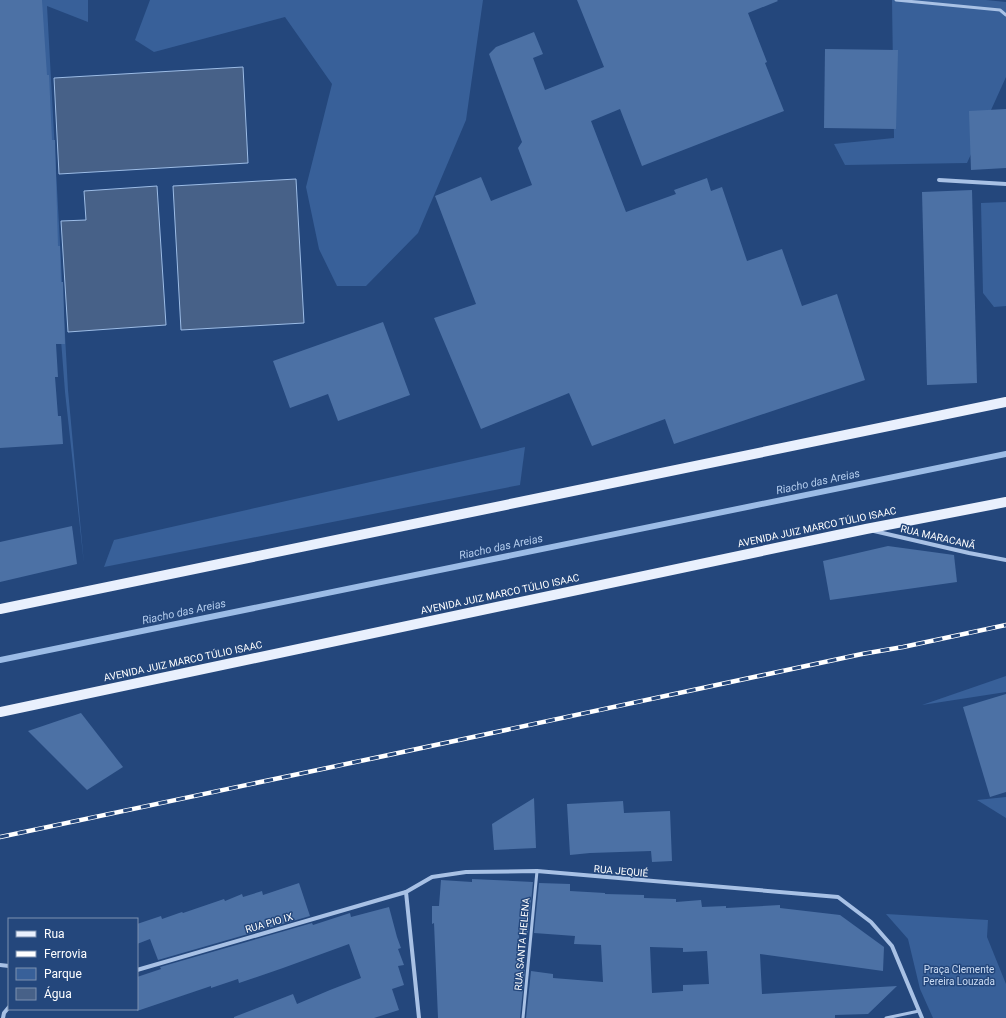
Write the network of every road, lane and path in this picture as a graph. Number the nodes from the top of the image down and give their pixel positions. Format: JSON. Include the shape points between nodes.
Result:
{"nodes":[{"id":1,"x":896,"y":0,"type":"edge"},
{"id":2,"x":1006,"y":15,"type":"edge"},
{"id":3,"x":939,"y":180,"type":"dead end"},
{"id":4,"x":1006,"y":184,"type":"edge"},
{"id":5,"x":1006,"y":402,"type":"edge"},
{"id":6,"x":1006,"y":502,"type":"edge"},
{"id":7,"x":866,"y":529,"type":"junction"},
{"id":8,"x":1006,"y":560,"type":"edge"},
{"id":9,"x":0,"y":608,"type":"edge"},
{"id":10,"x":0,"y":712,"type":"edge"},
{"id":11,"x":537,"y":871,"type":"junction"},
{"id":12,"x":406,"y":892,"type":"junction"},
{"id":13,"x":138,"y":970,"type":"edge"},
{"id":14,"x":8,"y":1008,"type":"edge"},
{"id":15,"x":919,"y":1011,"type":"junction"},
{"id":16,"x":3,"y":1018,"type":"edge"},
{"id":17,"x":419,"y":1018,"type":"edge"},
{"id":18,"x":523,"y":1018,"type":"edge"},
{"id":19,"x":886,"y":1018,"type":"edge"},
{"id":20,"x":922,"y":1018,"type":"edge"}],
"edges":[{"from":1,"to":2,"type":"lane","via":[[1000,10]]},
{"from":3,"to":4,"type":"street"},
{"from":5,"to":9,"type":"main road"},
{"from":6,"to":7,"type":"main road","name":"AVENIDA JUIZ MARCO TÚLIO ISAAC"},
{"from":7,"to":8,"type":"street","name":"RUA MARACANÃ"},
{"from":7,"to":10,"type":"main road","name":"AVENIDA JUIZ MARCO TÚLIO ISAAC"},
{"from":11,"to":12,"type":"street","name":"RUA JEQUIÉ","via":[[466,872],[438,876]]},
{"from":11,"to":15,"type":"street","name":"RUA JEQUIÉ","via":[[838,897],[871,922],[892,946]]},
{"from":11,"to":18,"type":"lane","name":"RUA SANTA HELENA"},
{"from":12,"to":13,"type":"street","name":"RUA PIO IX"},
{"from":12,"to":17,"type":"street"},
{"from":14,"to":16,"type":"street"},
{"from":15,"to":19,"type":"lane"},
{"from":15,"to":20,"type":"street"}]}
